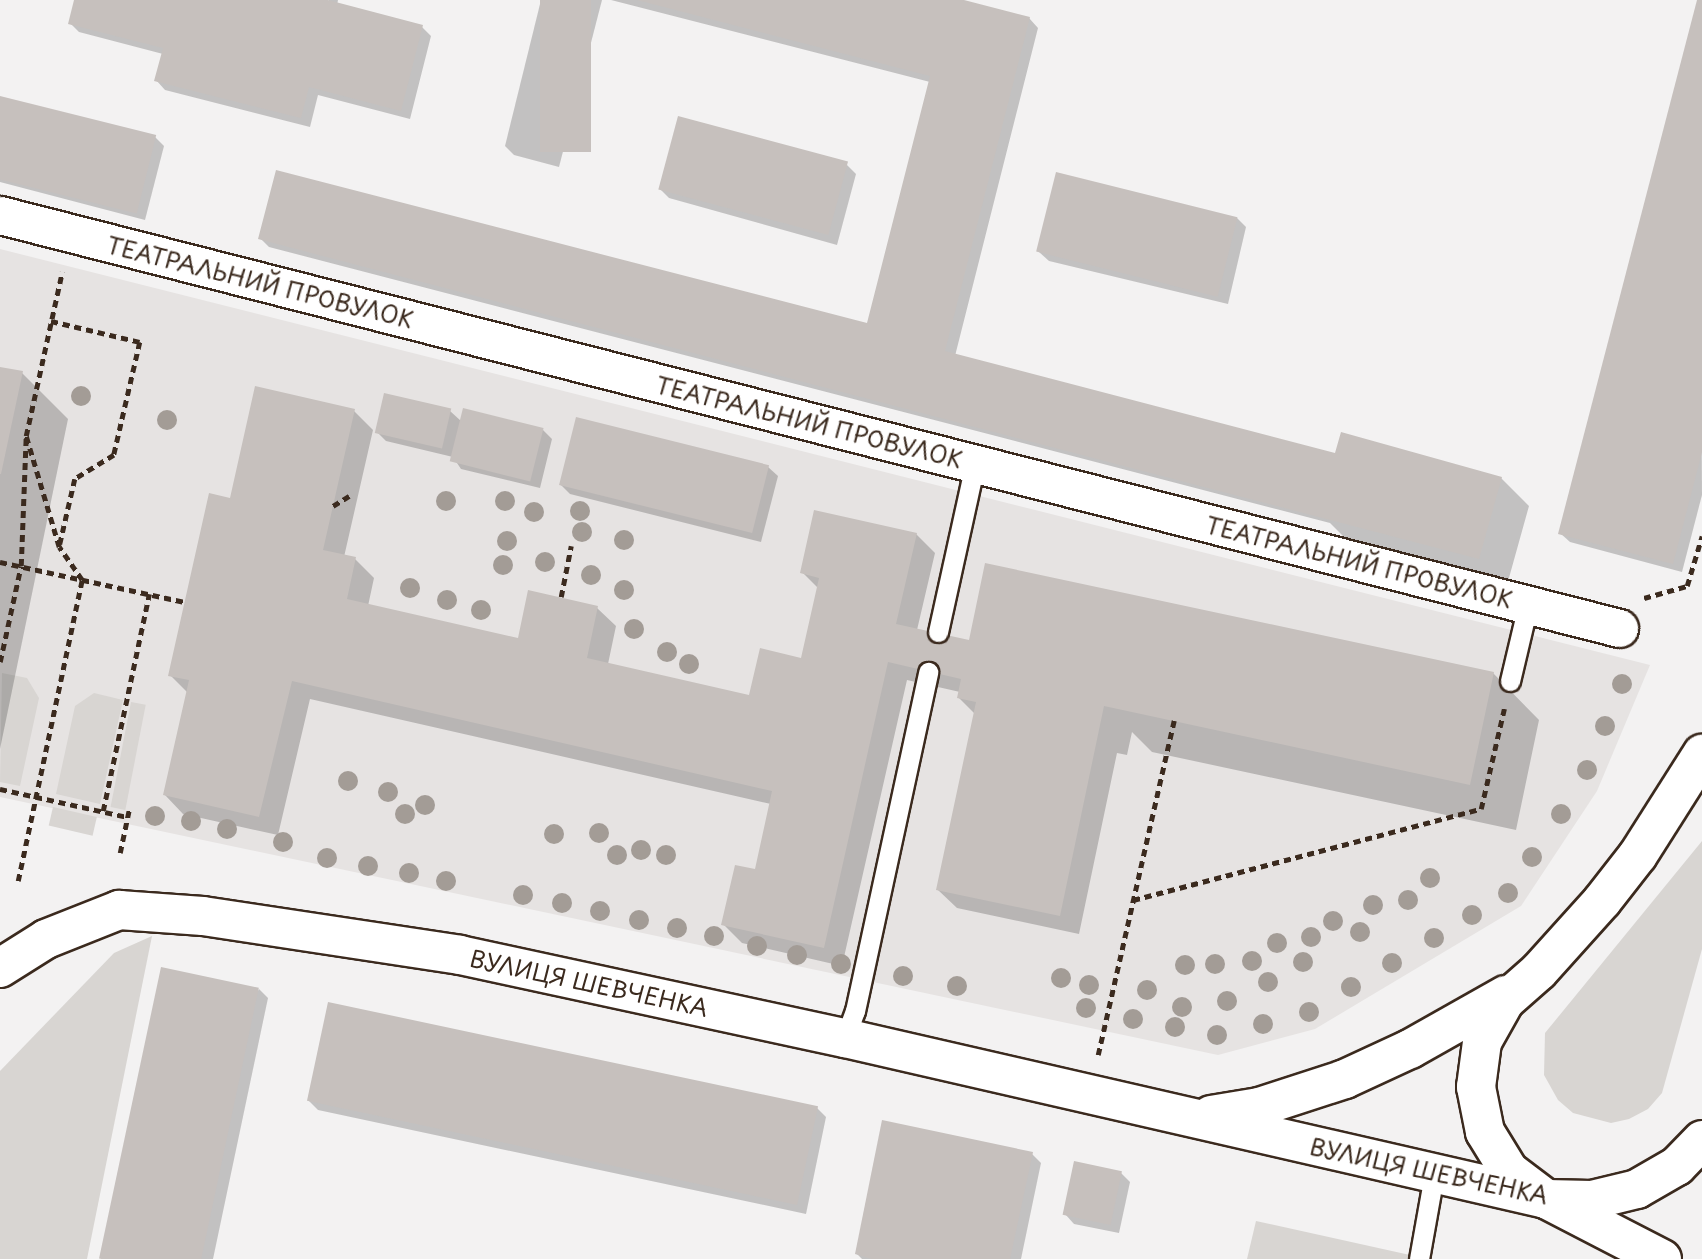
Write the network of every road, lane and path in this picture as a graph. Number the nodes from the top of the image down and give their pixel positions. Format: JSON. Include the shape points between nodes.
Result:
{"nodes":[{"id":1,"x":0,"y":215,"type":"edge"},
{"id":2,"x":70,"y":233,"type":"junction"},
{"id":3,"x":51,"y":321,"type":"junction"},
{"id":4,"x":26,"y":436,"type":"junction"},
{"id":5,"x":975,"y":464,"type":"junction"},
{"id":6,"x":349,"y":496,"type":"dead end"},
{"id":7,"x":333,"y":506,"type":"dead end"},
{"id":8,"x":1702,"y":536,"type":"edge"},
{"id":9,"x":571,"y":546,"type":"dead end"},
{"id":10,"x":59,"y":547,"type":"junction"},
{"id":11,"x":0,"y":562,"type":"edge"},
{"id":12,"x":21,"y":566,"type":"junction"},
{"id":13,"x":82,"y":580,"type":"junction"},
{"id":14,"x":1687,"y":586,"type":"dead end"},
{"id":15,"x":149,"y":594,"type":"junction"},
{"id":16,"x":561,"y":597,"type":"dead end"},
{"id":17,"x":185,"y":602,"type":"dead end"},
{"id":18,"x":1528,"y":605,"type":"junction"},
{"id":19,"x":1619,"y":628,"type":"dead end"},
{"id":20,"x":938,"y":632,"type":"dead end"},
{"id":21,"x":0,"y":662,"type":"edge"},
{"id":22,"x":928,"y":672,"type":"dead end"},
{"id":23,"x":1510,"y":681,"type":"joint"},
{"id":24,"x":1174,"y":721,"type":"dead end"},
{"id":25,"x":1702,"y":754,"type":"edge"},
{"id":26,"x":0,"y":789,"type":"edge"},
{"id":27,"x":36,"y":797,"type":"junction"},
{"id":28,"x":129,"y":810,"type":"dead end"},
{"id":29,"x":103,"y":811,"type":"junction"},
{"id":30,"x":127,"y":817,"type":"junction"},
{"id":31,"x":120,"y":853,"type":"dead end"},
{"id":32,"x":18,"y":881,"type":"dead end"},
{"id":33,"x":1133,"y":900,"type":"junction"},
{"id":34,"x":0,"y":968,"type":"edge"},
{"id":35,"x":1539,"y":971,"type":"junction"},
{"id":36,"x":845,"y":1038,"type":"junction"},
{"id":37,"x":1096,"y":1063,"type":"dead end"},
{"id":38,"x":1183,"y":1115,"type":"junction"},
{"id":39,"x":1702,"y":1140,"type":"edge"},
{"id":40,"x":1434,"y":1175,"type":"junction"},
{"id":41,"x":1546,"y":1199,"type":"junction"},
{"id":42,"x":1419,"y":1259,"type":"edge"},
{"id":43,"x":1662,"y":1259,"type":"edge"}],
"edges":[{"from":1,"to":2,"type":"street","name":"ТЕАТРАЛЬНИЙ ПРОВУЛОК"},
{"from":2,"to":3,"type":"path"},
{"from":2,"to":5,"type":"street","name":"ТЕАТРАЛЬНИЙ ПРОВУЛОК"},
{"from":3,"to":4,"type":"path"},
{"from":3,"to":10,"type":"path","via":[[140,342],[114,455],[75,479]]},
{"from":4,"to":10,"type":"path"},
{"from":4,"to":12,"type":"path"},
{"from":5,"to":18,"type":"street","name":"ТЕАТРАЛЬНИЙ ПРОВУЛОК"},
{"from":5,"to":20,"type":"lane"},
{"from":6,"to":7,"type":"path"},
{"from":8,"to":14,"type":"path"},
{"from":9,"to":16,"type":"path"},
{"from":10,"to":13,"type":"path"},
{"from":11,"to":12,"type":"path"},
{"from":12,"to":13,"type":"path"},
{"from":12,"to":21,"type":"path"},
{"from":13,"to":15,"type":"path"},
{"from":13,"to":27,"type":"path"},
{"from":15,"to":17,"type":"path"},
{"from":15,"to":29,"type":"path"},
{"from":18,"to":19,"type":"street","name":"ТЕАТРАЛЬНИЙ ПРОВУЛОК"},
{"from":18,"to":23,"type":"lane"},
{"from":22,"to":36,"type":"lane","via":[[855,1011]]},
{"from":23,"to":33,"type":"path","via":[[1481,809]]},
{"from":24,"to":33,"type":"path"},
{"from":25,"to":35,"type":"main road","via":[[1638,855]]},
{"from":26,"to":27,"type":"path"},
{"from":27,"to":29,"type":"path"},
{"from":27,"to":32,"type":"path"},
{"from":28,"to":30,"type":"path"},
{"from":29,"to":30,"type":"path"},
{"from":30,"to":31,"type":"path"},
{"from":33,"to":37,"type":"path"},
{"from":34,"to":36,"type":"main road","name":"ВУЛИЦЯ ШЕВЧЕНКА","via":[[82,923],[119,910],[160,911],[460,955]]},
{"from":35,"to":38,"type":"main road","name":"ВУЛИЦЯ ШЕВЧЕНКА","via":[[1484,1010],[1345,1079],[1224,1115]]},
{"from":35,"to":41,"type":"main road","via":[[1505,1001],[1493,1021],[1482,1042],[1476,1087],[1485,1132],[1510,1171]]},
{"from":36,"to":38,"type":"main road","name":"ВУЛИЦЯ ШЕВЧЕНКА"},
{"from":38,"to":40,"type":"main road","name":"ВУЛИЦЯ ШЕВЧЕНКА"},
{"from":39,"to":41,"type":"main road","name":"ВУЛИЦЯ ШЕВЧЕНКА","via":[[1677,1166],[1637,1189],[1592,1200]]},
{"from":40,"to":41,"type":"main road","name":"ВУЛИЦЯ ШЕВЧЕНКА"},
{"from":40,"to":42,"type":"lane"},
{"from":41,"to":43,"type":"main road"}]}
